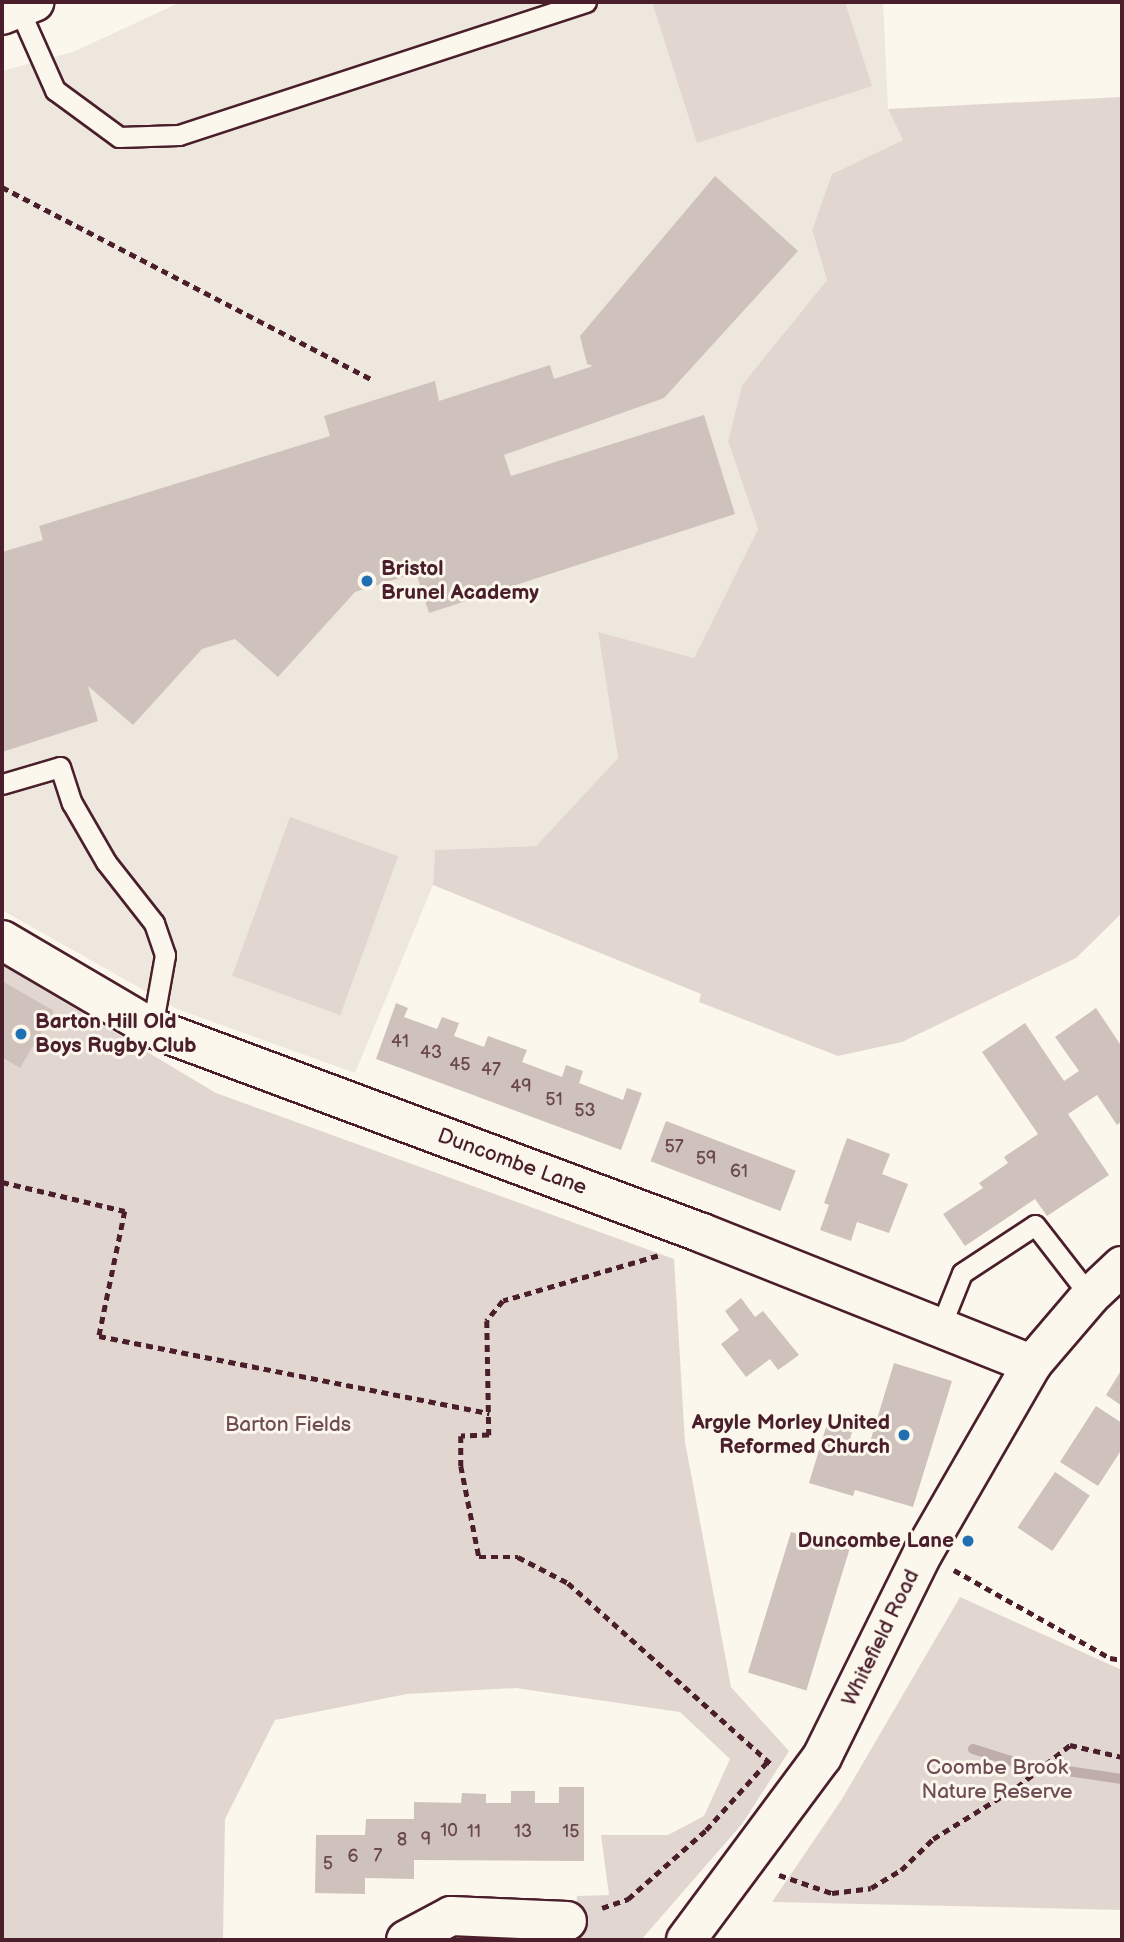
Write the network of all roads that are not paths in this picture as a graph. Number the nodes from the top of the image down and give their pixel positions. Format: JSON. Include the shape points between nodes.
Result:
{"nodes":[{"id":1,"x":586,"y":2,"type":"edge"},
{"id":2,"x":19,"y":8,"type":"edge"},
{"id":3,"x":2,"y":784,"type":"edge"},
{"id":4,"x":2,"y":940,"type":"edge"},
{"id":5,"x":152,"y":1028,"type":"junction"},
{"id":6,"x":1122,"y":1266,"type":"edge"},
{"id":7,"x":1090,"y":1296,"type":"junction"},
{"id":8,"x":940,"y":1328,"type":"junction"},
{"id":9,"x":1032,"y":1364,"type":"junction"},
{"id":10,"x":567,"y":1921,"type":"road end"},
{"id":11,"x":406,"y":1940,"type":"edge"},
{"id":12,"x":686,"y":1940,"type":"edge"}],
"edges":[{"from":1,"to":2,"type":"lane","via":[[179,135],[119,137],[55,90]]},
{"from":3,"to":5,"type":"lane","via":[[60,767],[72,803],[106,862],[154,923],[165,955]]},
{"from":4,"to":5,"type":"street","name":"Duncombe Lane"},
{"from":5,"to":8,"type":"street","name":"Duncombe Lane","via":[[702,1233]]},
{"from":6,"to":7,"type":"street","name":"Whitefield Road"},
{"from":7,"to":8,"type":"lane","via":[[1035,1225],[962,1273]]},
{"from":7,"to":9,"type":"street","name":"Whitefield Road"},
{"from":8,"to":9,"type":"street","name":"Duncombe Lane"},
{"from":9,"to":12,"type":"street","name":"Whitefield Road","via":[[923,1553],[808,1780]]},
{"from":10,"to":11,"type":"street","via":[[451,1916]]}]}
